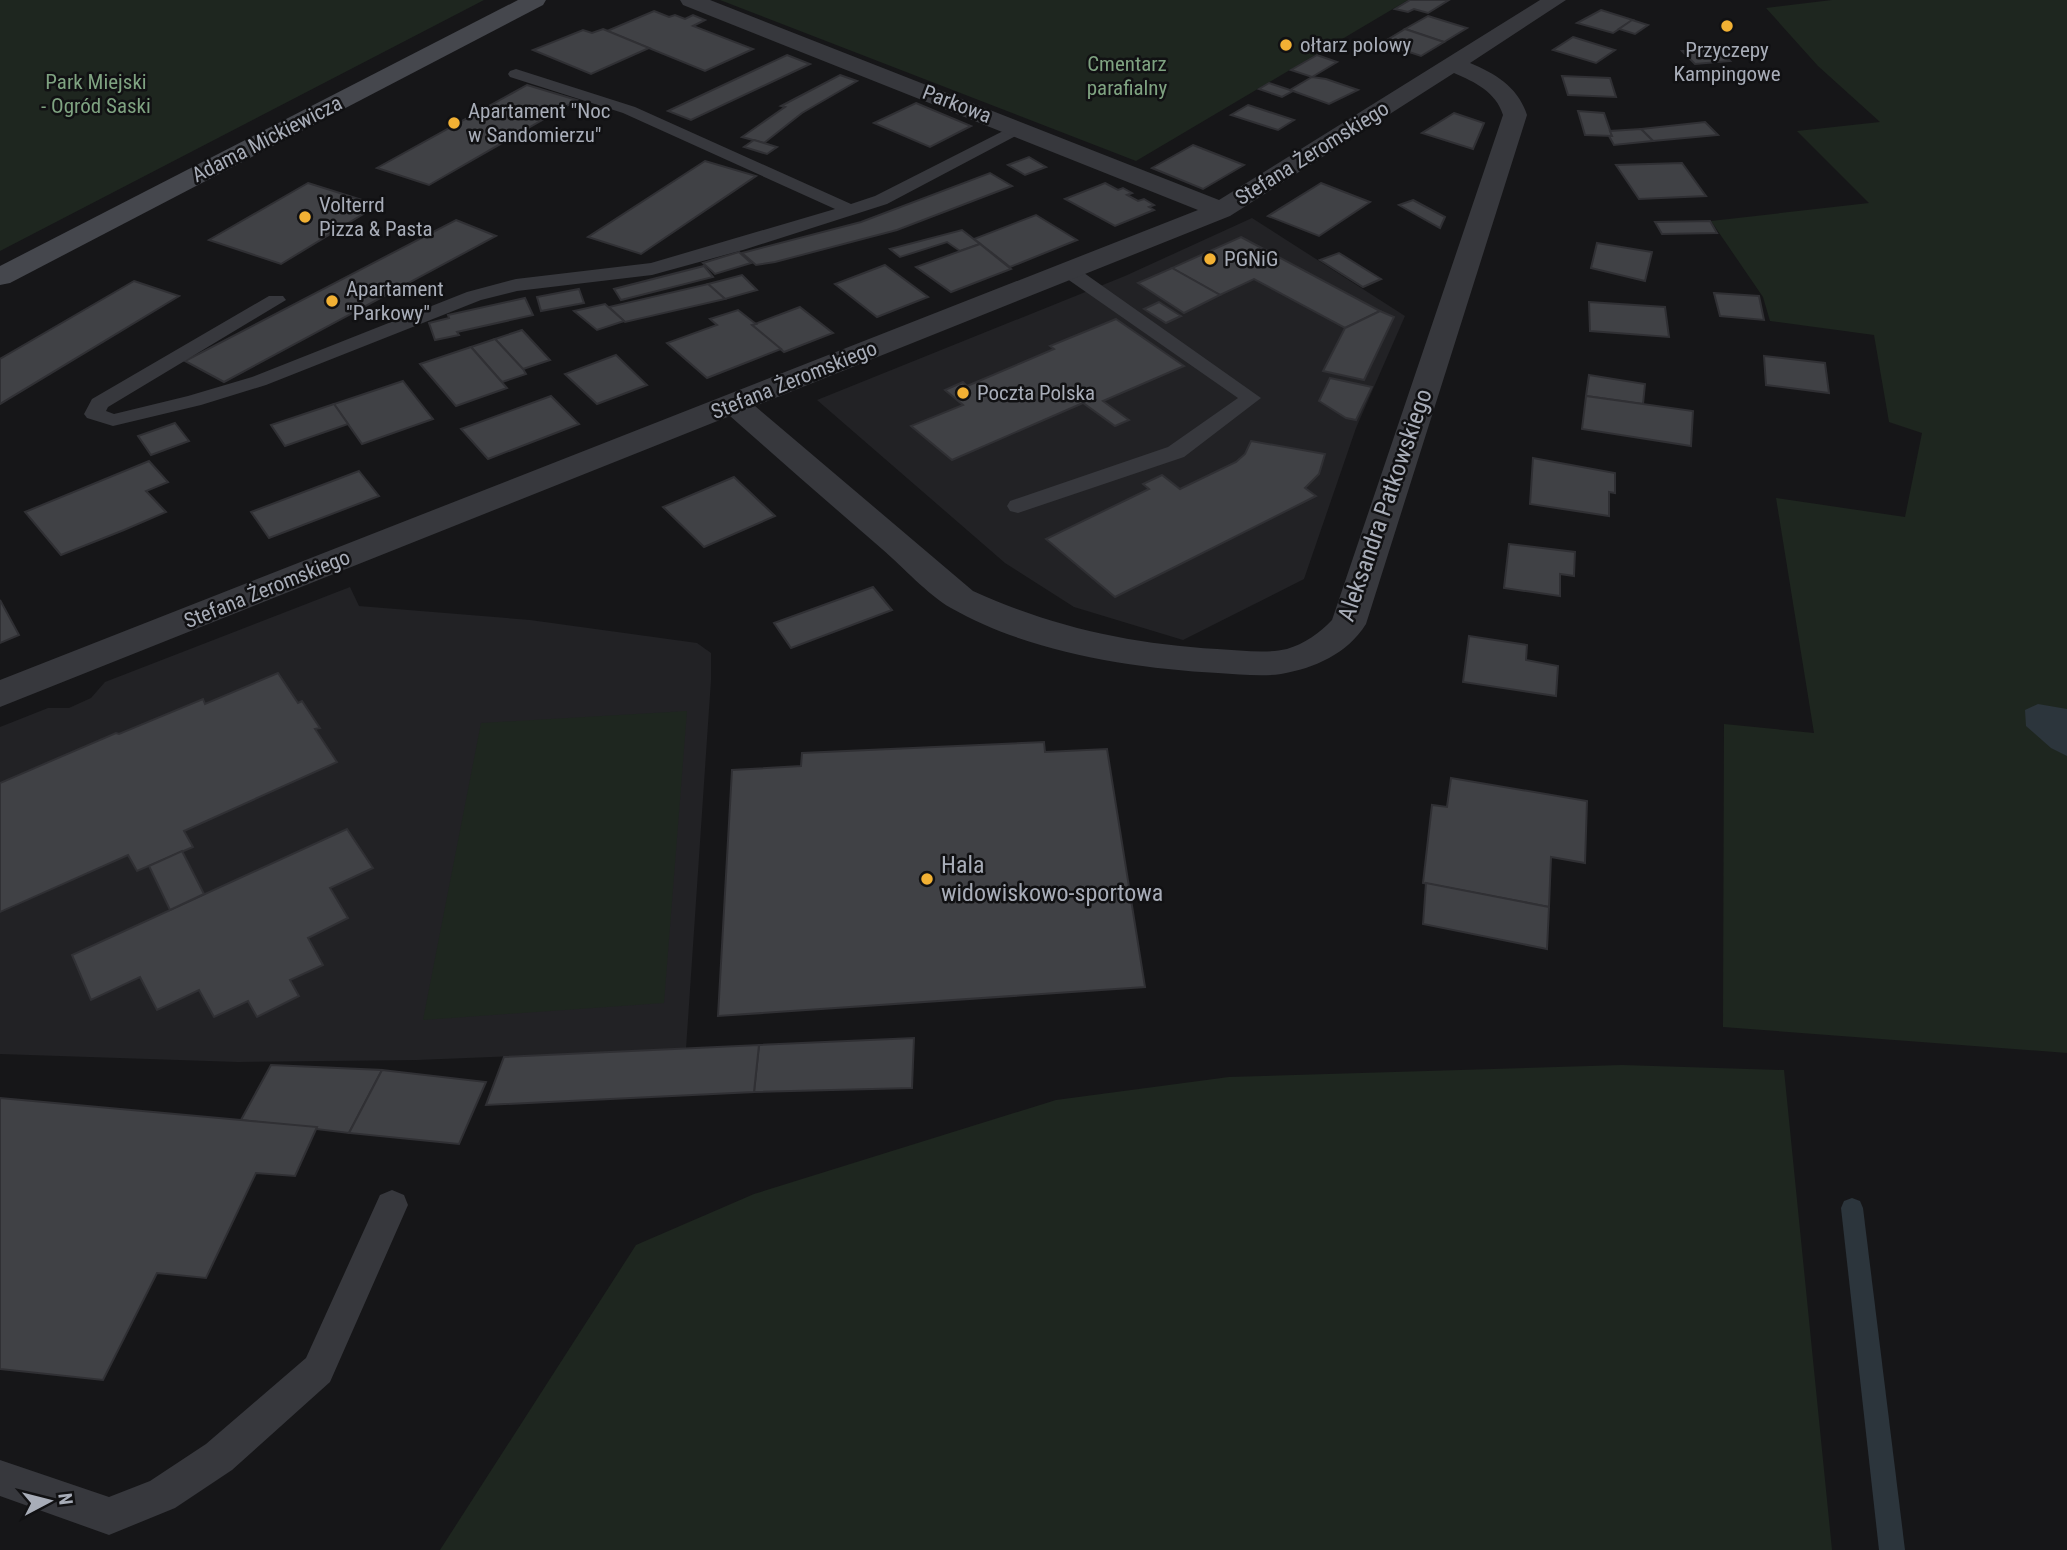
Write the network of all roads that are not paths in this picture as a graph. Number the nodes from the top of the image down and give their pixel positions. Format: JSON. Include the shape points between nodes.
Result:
{"nodes":[{"id":1,"x":535,"y":0,"type":"edge"},
{"id":2,"x":691,"y":0,"type":"edge"},
{"id":3,"x":1555,"y":0,"type":"edge"},
{"id":4,"x":1453,"y":65,"type":"junction"},
{"id":5,"x":516,"y":74,"type":"dead end"},
{"id":6,"x":1021,"y":129,"type":"junction"},
{"id":7,"x":1221,"y":210,"type":"junction"},
{"id":8,"x":850,"y":211,"type":"junction"},
{"id":9,"x":1070,"y":272,"type":"junction"},
{"id":10,"x":0,"y":277,"type":"edge"},
{"id":11,"x":276,"y":300,"type":"dead end"},
{"id":12,"x":734,"y":404,"type":"junction"},
{"id":13,"x":1018,"y":506,"type":"dead end"},
{"id":14,"x":0,"y":694,"type":"edge"},
{"id":15,"x":392,"y":1205,"type":"dead end"},
{"id":16,"x":0,"y":1478,"type":"edge"}],
"edges":[{"from":1,"to":10,"type":"street","name":"Adama Mickiewicza"},
{"from":2,"to":6,"type":"street","name":"Parkowa"},
{"from":3,"to":4,"type":"street","name":"Stefana Żeromskiego"},
{"from":4,"to":7,"type":"street","name":"Stefana Żeromskiego"},
{"from":4,"to":12,"type":"street","name":"Aleksandra Patkowskiego","via":[[1506,94],[1516,115],[1348,624],[1325,646],[1292,660],[1224,662],[1113,651],[1004,621],[961,599]]},
{"from":5,"to":8,"type":"lane","via":[[628,110]]},
{"from":6,"to":7,"type":"street","name":"Parkowa"},
{"from":6,"to":8,"type":"lane"},
{"from":7,"to":9,"type":"street","name":"Stefana Żeromskiego"},
{"from":8,"to":11,"type":"lane","via":[[652,269],[516,285],[474,296],[259,382],[113,420],[94,414],[99,403]]},
{"from":9,"to":12,"type":"street","name":"Stefana Żeromskiego"},
{"from":9,"to":13,"type":"lane","via":[[1251,398],[1176,452]]},
{"from":12,"to":14,"type":"street","name":"Stefana Żeromskiego"},
{"from":15,"to":16,"type":"lane","via":[[318,1370],[219,1457],[162,1495],[109,1516]]}]}
